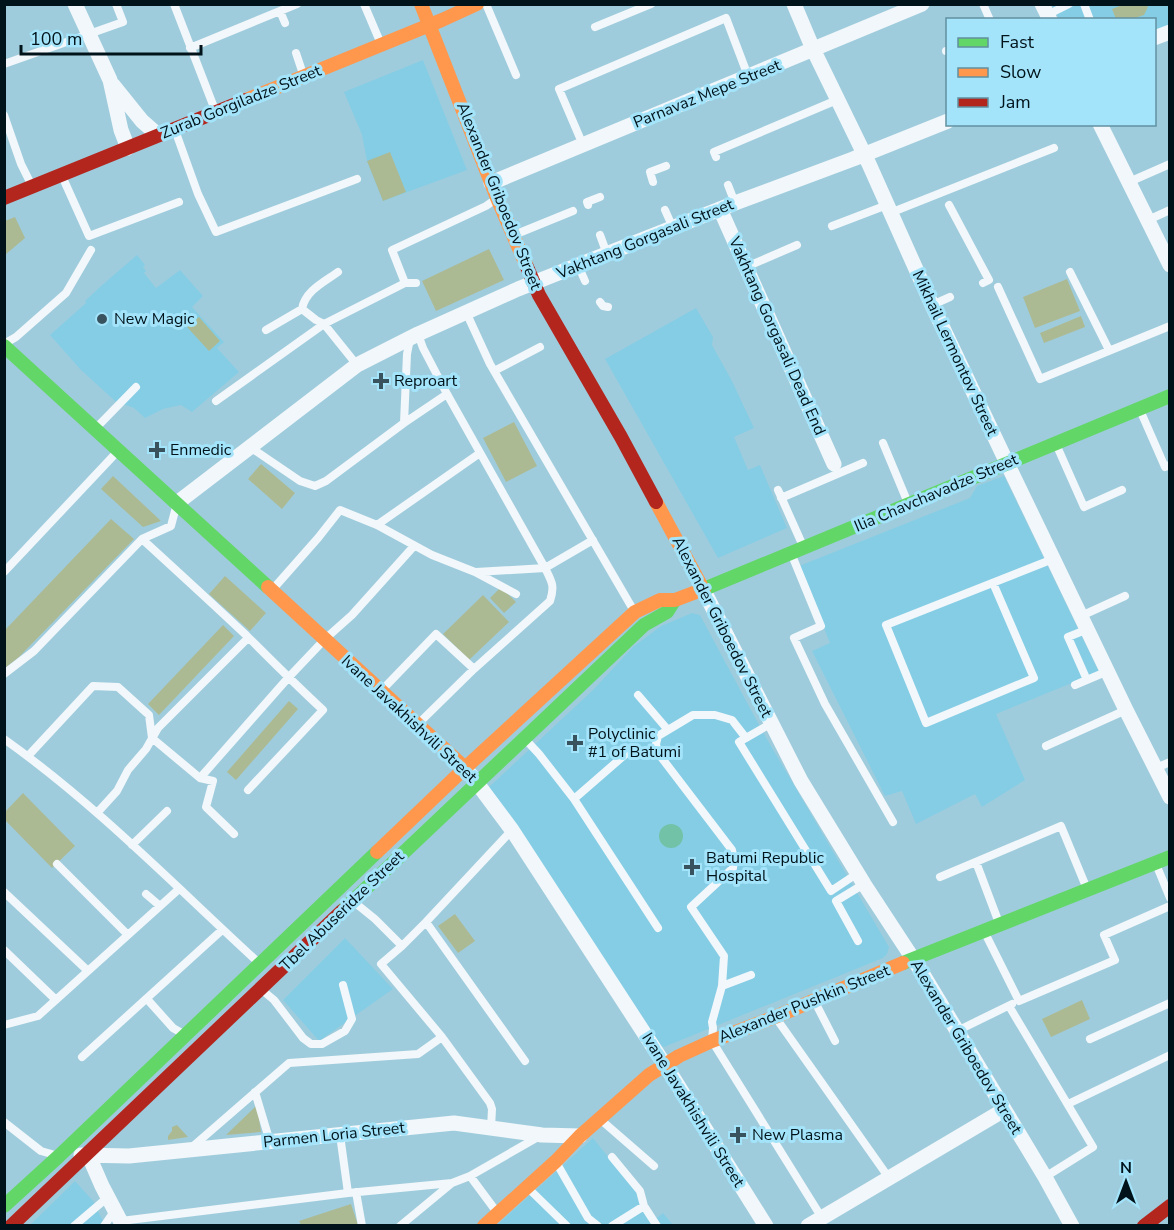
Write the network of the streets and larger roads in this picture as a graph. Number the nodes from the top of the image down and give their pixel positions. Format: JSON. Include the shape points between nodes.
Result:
{"nodes":[{"id":1,"x":75,"y":4,"type":"edge"},
{"id":2,"x":421,"y":4,"type":"edge"},
{"id":3,"x":477,"y":4,"type":"edge"},
{"id":4,"x":794,"y":4,"type":"edge"},
{"id":5,"x":922,"y":4,"type":"edge"},
{"id":6,"x":429,"y":24,"type":"junction"},
{"id":7,"x":1170,"y":32,"type":"edge"},
{"id":8,"x":1156,"y":38,"type":"edge"},
{"id":9,"x":813,"y":50,"type":"junction"},
{"id":10,"x":110,"y":80,"type":"junction"},
{"id":11,"x":946,"y":122,"type":"edge"},
{"id":12,"x":1101,"y":126,"type":"edge"},
{"id":13,"x":158,"y":135,"type":"junction"},
{"id":14,"x":128,"y":148,"type":"junction"},
{"id":15,"x":864,"y":155,"type":"junction"},
{"id":16,"x":491,"y":183,"type":"junction"},
{"id":17,"x":4,"y":198,"type":"edge"},
{"id":18,"x":727,"y":206,"type":"junction"},
{"id":19,"x":1170,"y":265,"type":"edge"},
{"id":20,"x":533,"y":283,"type":"junction"},
{"id":21,"x":7,"y":351,"type":"edge"},
{"id":22,"x":1170,"y":396,"type":"edge"},
{"id":23,"x":1006,"y":463,"type":"junction"},
{"id":24,"x":834,"y":464,"type":"dead end"},
{"id":25,"x":177,"y":503,"type":"junction"},
{"id":26,"x":703,"y":589,"type":"junction"},
{"id":27,"x":675,"y":600,"type":"junction"},
{"id":28,"x":1163,"y":765,"type":"edge"},
{"id":29,"x":465,"y":768,"type":"junction"},
{"id":30,"x":477,"y":782,"type":"junction"},
{"id":31,"x":1170,"y":797,"type":"edge"},
{"id":32,"x":1170,"y":857,"type":"edge"},
{"id":33,"x":913,"y":959,"type":"junction"},
{"id":34,"x":664,"y":1064,"type":"junction"},
{"id":35,"x":1004,"y":1110,"type":"junction"},
{"id":36,"x":580,"y":1136,"type":"junction"},
{"id":37,"x":88,"y":1154,"type":"junction"},
{"id":38,"x":59,"y":1156,"type":"junction"},
{"id":39,"x":4,"y":1206,"type":"edge"},
{"id":40,"x":1170,"y":1206,"type":"edge"},
{"id":41,"x":117,"y":1214,"type":"edge"},
{"id":42,"x":815,"y":1222,"type":"edge"},
{"id":43,"x":11,"y":1226,"type":"edge"},
{"id":44,"x":484,"y":1226,"type":"edge"},
{"id":45,"x":766,"y":1226,"type":"edge"},
{"id":46,"x":1072,"y":1226,"type":"edge"},
{"id":47,"x":1144,"y":1226,"type":"edge"}],
"edges":[{"from":1,"to":10,"type":"street"},
{"from":2,"to":6,"type":"street","name":"Alexander Griboedov Street"},
{"from":3,"to":6,"type":"street","name":"Zurab Gorgiladze Street"},
{"from":4,"to":9,"type":"street","name":"Mikhail Lermontov Street"},
{"from":5,"to":9,"type":"street","name":"Parnavaz Mepe Street"},
{"from":6,"to":13,"type":"street","name":"Zurab Gorgiladze Street"},
{"from":6,"to":16,"type":"street","name":"Alexander Griboedov Street"},
{"from":7,"to":8,"type":"street"},
{"from":9,"to":15,"type":"street","name":"Mikhail Lermontov Street"},
{"from":9,"to":16,"type":"street","name":"Parnavaz Mepe Street"},
{"from":10,"to":13,"type":"street"},
{"from":10,"to":14,"type":"street"},
{"from":11,"to":15,"type":"street","name":"Vakhtang Gorgasali Street"},
{"from":12,"to":19,"type":"street"},
{"from":13,"to":14,"type":"street","name":"Zurab Gorgiladze Street"},
{"from":14,"to":17,"type":"street","name":"Zurab Gorgiladze Street"},
{"from":15,"to":18,"type":"street","name":"Vakhtang Gorgasali Street"},
{"from":15,"to":23,"type":"street","name":"Mikhail Lermontov Street"},
{"from":16,"to":20,"type":"street","name":"Alexander Griboedov Street"},
{"from":18,"to":20,"type":"street","name":"Vakhtang Gorgasali Street"},
{"from":18,"to":24,"type":"street","name":"Vakhtang Gorgasali Dead End","via":[[746,267]]},
{"from":20,"to":25,"type":"street","name":"Vakhtang Gorgasali Street","via":[[357,365]]},
{"from":20,"to":26,"type":"street","name":"Alexander Griboedov Street"},
{"from":21,"to":25,"type":"street","name":"Ivane Javakhishvili Street"},
{"from":22,"to":23,"type":"street","name":"Ilia Chavchavadze Street"},
{"from":23,"to":26,"type":"street","name":"Ilia Chavchavadze Street"},
{"from":23,"to":28,"type":"street","name":"Mikhail Lermontov Street","via":[[1126,710]]},
{"from":25,"to":29,"type":"street","name":"Ivane Javakhishvili Street"},
{"from":26,"to":27,"type":"street","name":"Tbel Abuseridze Street"},
{"from":26,"to":33,"type":"street","name":"Alexander Griboedov Street","via":[[801,781]]},
{"from":27,"to":29,"type":"street","name":"Tbel Abuseridze Street","via":[[660,600],[635,612]]},
{"from":27,"to":30,"type":"street","name":"Tbel Abuseridze Street","via":[[667,612],[644,625]]},
{"from":28,"to":31,"type":"street","name":"Mikhail Lermontov Street"},
{"from":29,"to":30,"type":"street","name":"Ivane Javakhishvili Street"},
{"from":29,"to":38,"type":"street","name":"Tbel Abuseridze Street"},
{"from":30,"to":34,"type":"street","name":"Ivane Javakhishvili Street"},
{"from":30,"to":37,"type":"street","name":"Tbel Abuseridze Street"},
{"from":32,"to":33,"type":"street","name":"Alexander Pushkin Street"},
{"from":33,"to":34,"type":"street","name":"Alexander Pushkin Street"},
{"from":33,"to":35,"type":"street","name":"Alexander Griboedov Street"},
{"from":34,"to":36,"type":"street","name":"Alexander Pushkin Street"},
{"from":34,"to":45,"type":"street","name":"Ivane Javakhishvili Street"},
{"from":35,"to":42,"type":"street"},
{"from":35,"to":46,"type":"street","name":"Alexander Griboedov Street"},
{"from":36,"to":37,"type":"street","name":"Parmen Loria Street","via":[[454,1123],[129,1156]]},
{"from":36,"to":44,"type":"street","name":"Alexander Pushkin Street"},
{"from":37,"to":38,"type":"street","name":"Parmen Loria Street"},
{"from":37,"to":41,"type":"street"},
{"from":37,"to":43,"type":"street","name":"Tbel Abuseridze Street"},
{"from":38,"to":39,"type":"street","name":"Tbel Abuseridze Street"},
{"from":40,"to":47,"type":"street"}]}
